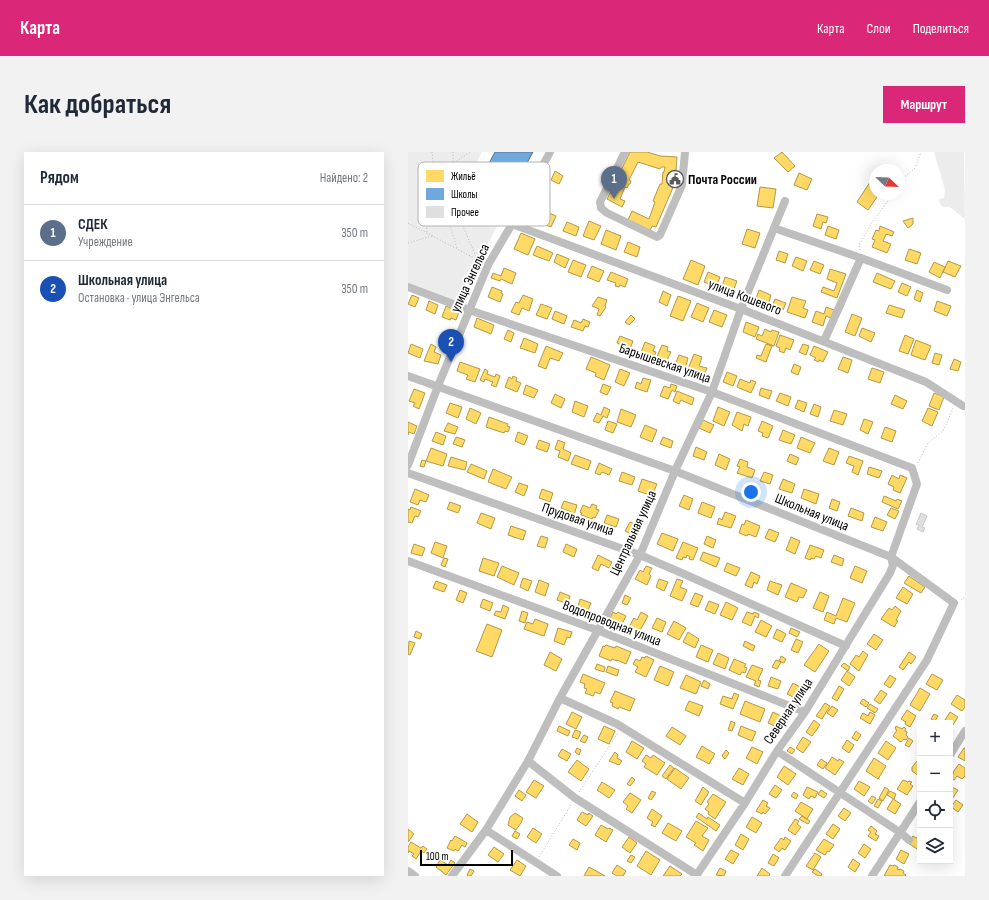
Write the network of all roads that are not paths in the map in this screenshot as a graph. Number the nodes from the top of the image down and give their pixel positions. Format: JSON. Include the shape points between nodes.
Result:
{"nodes":[{"id":1,"x":550,"y":152,"type":"edge"},
{"id":2,"x":625,"y":152,"type":"edge"},
{"id":3,"x":685,"y":152,"type":"edge"},
{"id":4,"x":545,"y":162,"type":"edge"},
{"id":5,"x":785,"y":201,"type":"dead end"},
{"id":6,"x":511,"y":226,"type":"edge"},
{"id":7,"x":517,"y":226,"type":"edge"},
{"id":8,"x":774,"y":228,"type":"junction"},
{"id":9,"x":862,"y":258,"type":"junction"},
{"id":10,"x":408,"y":287,"type":"edge"},
{"id":11,"x":947,"y":290,"type":"dead end"},
{"id":12,"x":741,"y":309,"type":"junction"},
{"id":13,"x":469,"y":310,"type":"junction"},
{"id":14,"x":824,"y":341,"type":"junction"},
{"id":15,"x":408,"y":376,"type":"edge"},
{"id":16,"x":438,"y":386,"type":"junction"},
{"id":17,"x":712,"y":392,"type":"junction"},
{"id":18,"x":959,"y":404,"type":"road end"},
{"id":19,"x":408,"y":465,"type":"edge"},
{"id":20,"x":913,"y":469,"type":"joint"},
{"id":21,"x":675,"y":471,"type":"junction"},
{"id":22,"x":408,"y":473,"type":"edge"},
{"id":23,"x":640,"y":555,"type":"junction"},
{"id":24,"x":890,"y":557,"type":"junction"},
{"id":25,"x":408,"y":562,"type":"edge"},
{"id":26,"x":597,"y":630,"type":"junction"},
{"id":27,"x":846,"y":646,"type":"junction"},
{"id":28,"x":560,"y":698,"type":"junction"},
{"id":29,"x":805,"y":712,"type":"junction"},
{"id":30,"x":965,"y":731,"type":"edge"},
{"id":31,"x":953,"y":750,"type":"edge"},
{"id":32,"x":777,"y":751,"type":"junction"},
{"id":33,"x":528,"y":761,"type":"junction"},
{"id":34,"x":840,"y":793,"type":"junction"},
{"id":35,"x":745,"y":803,"type":"junction"},
{"id":36,"x":917,"y":807,"type":"edge"},
{"id":37,"x":486,"y":830,"type":"junction"},
{"id":38,"x":900,"y":833,"type":"junction"},
{"id":39,"x":909,"y":840,"type":"dead end"},
{"id":40,"x":408,"y":871,"type":"edge"},
{"id":41,"x":697,"y":875,"type":"edge"},
{"id":42,"x":416,"y":876,"type":"edge"},
{"id":43,"x":452,"y":876,"type":"edge"},
{"id":44,"x":557,"y":876,"type":"edge"},
{"id":45,"x":785,"y":876,"type":"edge"},
{"id":46,"x":872,"y":876,"type":"edge"}],
"edges":[{"from":1,"to":4,"type":"street","name":"улица Энгельса"},
{"from":2,"to":3,"type":"street","via":[[600,202],[601,208],[657,237],[682,185]]},
{"from":5,"to":8,"type":"street","name":"Центральная улица"},
{"from":6,"to":13,"type":"street","name":"улица Энгельса","via":[[488,265]]},
{"from":7,"to":12,"type":"street","name":"улица Кошевого"},
{"from":8,"to":9,"type":"street"},
{"from":8,"to":12,"type":"street","name":"Центральная улица"},
{"from":9,"to":11,"type":"street"},
{"from":9,"to":14,"type":"street"},
{"from":10,"to":13,"type":"street","name":"Барышевская улица"},
{"from":12,"to":14,"type":"street","name":"улица Кошевого"},
{"from":12,"to":17,"type":"street","name":"Центральная улица"},
{"from":13,"to":16,"type":"street","name":"улица Энгельса"},
{"from":13,"to":17,"type":"street","name":"Барышевская улица"},
{"from":14,"to":18,"type":"street","name":"улица Кошевого","via":[[926,382]]},
{"from":15,"to":16,"type":"street","name":"Школьная улица"},
{"from":16,"to":19,"type":"street","name":"улица Энгельса"},
{"from":16,"to":21,"type":"street","name":"Школьная улица"},
{"from":17,"to":20,"type":"street","name":"Барышевская улица"},
{"from":17,"to":21,"type":"street","name":"Центральная улица"},
{"from":20,"to":24,"type":"street","name":"Северная улица","via":[[917,484]]},
{"from":21,"to":23,"type":"street","name":"Центральная улица"},
{"from":21,"to":24,"type":"street","name":"Школьная улица"},
{"from":22,"to":23,"type":"street","name":"Прудовая улица"},
{"from":23,"to":26,"type":"street","name":"Центральная улица"},
{"from":23,"to":27,"type":"street","name":"Прудовая улица"},
{"from":24,"to":27,"type":"street","name":"Северная улица","via":[[893,565],[890,573]]},
{"from":24,"to":34,"type":"street","name":"Школьная улица","via":[[954,603],[927,660]]},
{"from":25,"to":26,"type":"street","name":"Водопроводная улица"},
{"from":26,"to":28,"type":"street","name":"Центральная улица"},
{"from":26,"to":29,"type":"street","name":"Водопроводная улица"},
{"from":27,"to":29,"type":"street","name":"Северная улица"},
{"from":28,"to":33,"type":"street","name":"Центральная улица"},
{"from":28,"to":35,"type":"street","via":[[617,724]]},
{"from":29,"to":32,"type":"street","name":"Северная улица"},
{"from":30,"to":31,"type":"street"},
{"from":32,"to":34,"type":"street"},
{"from":32,"to":35,"type":"street","name":"Северная улица"},
{"from":33,"to":37,"type":"street","name":"Центральная улица"},
{"from":33,"to":41,"type":"street","via":[[575,798]]},
{"from":34,"to":38,"type":"street"},
{"from":34,"to":45,"type":"street"},
{"from":35,"to":41,"type":"street","name":"Северная улица"},
{"from":36,"to":38,"type":"street"},
{"from":37,"to":43,"type":"street","name":"Центральная улица"},
{"from":37,"to":44,"type":"street"},
{"from":38,"to":39,"type":"street"},
{"from":38,"to":46,"type":"street"},
{"from":40,"to":42,"type":"street"}]}
